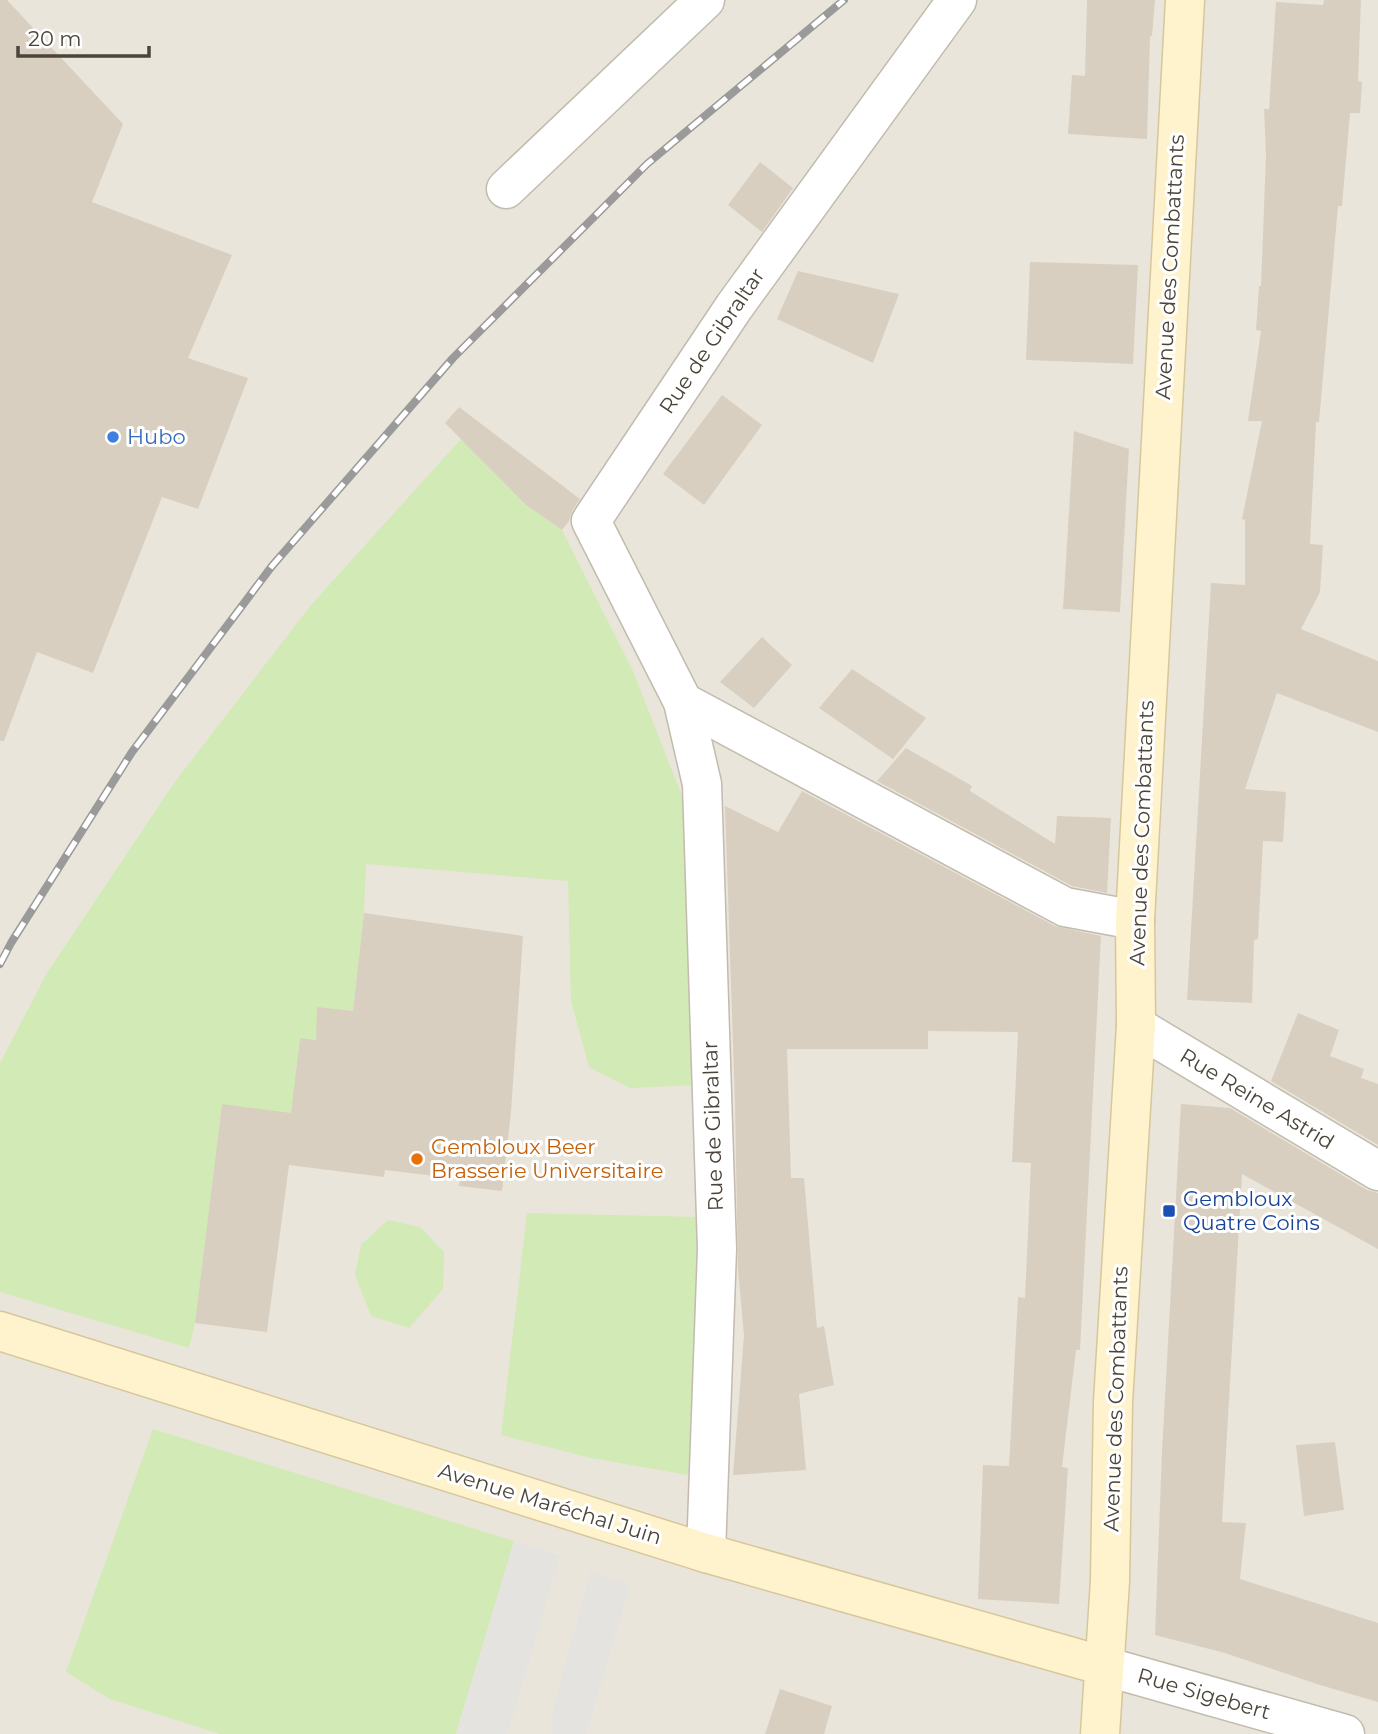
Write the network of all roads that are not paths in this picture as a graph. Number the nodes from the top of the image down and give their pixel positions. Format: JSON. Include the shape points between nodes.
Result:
{"nodes":[{"id":1,"x":705,"y":0,"type":"edge"},
{"id":2,"x":957,"y":0,"type":"edge"},
{"id":3,"x":1185,"y":0,"type":"edge"},
{"id":4,"x":506,"y":189,"type":"dead end"},
{"id":5,"x":683,"y":702,"type":"junction"},
{"id":6,"x":1135,"y":920,"type":"junction"},
{"id":7,"x":1136,"y":1026,"type":"junction"},
{"id":8,"x":1378,"y":1171,"type":"edge"},
{"id":9,"x":0,"y":1331,"type":"edge"},
{"id":10,"x":706,"y":1553,"type":"junction"},
{"id":11,"x":1104,"y":1666,"type":"junction"},
{"id":12,"x":1100,"y":1734,"type":"edge"},
{"id":13,"x":1345,"y":1734,"type":"edge"}],
"edges":[{"from":1,"to":4,"type":"street"},
{"from":2,"to":5,"type":"street","name":"Rue de Gibraltar","via":[[734,307],[591,521]]},
{"from":3,"to":6,"type":"street","name":"Avenue des Combattants"},
{"from":5,"to":6,"type":"street","via":[[1065,907]]},
{"from":5,"to":10,"type":"street","name":"Rue de Gibraltar","via":[[702,784],[717,1235]]},
{"from":6,"to":7,"type":"street","name":"Avenue des Combattants"},
{"from":7,"to":8,"type":"street","name":"Rue Reine Astrid"},
{"from":7,"to":11,"type":"street","name":"Avenue des Combattants","via":[[1112,1402]]},
{"from":9,"to":10,"type":"street","name":"Avenue Maréchal Juin"},
{"from":10,"to":11,"type":"street","name":"Avenue Maréchal Juin"},
{"from":11,"to":12,"type":"street","name":"Avenue des Combattants"},
{"from":11,"to":13,"type":"street","name":"Rue Sigebert"}]}
